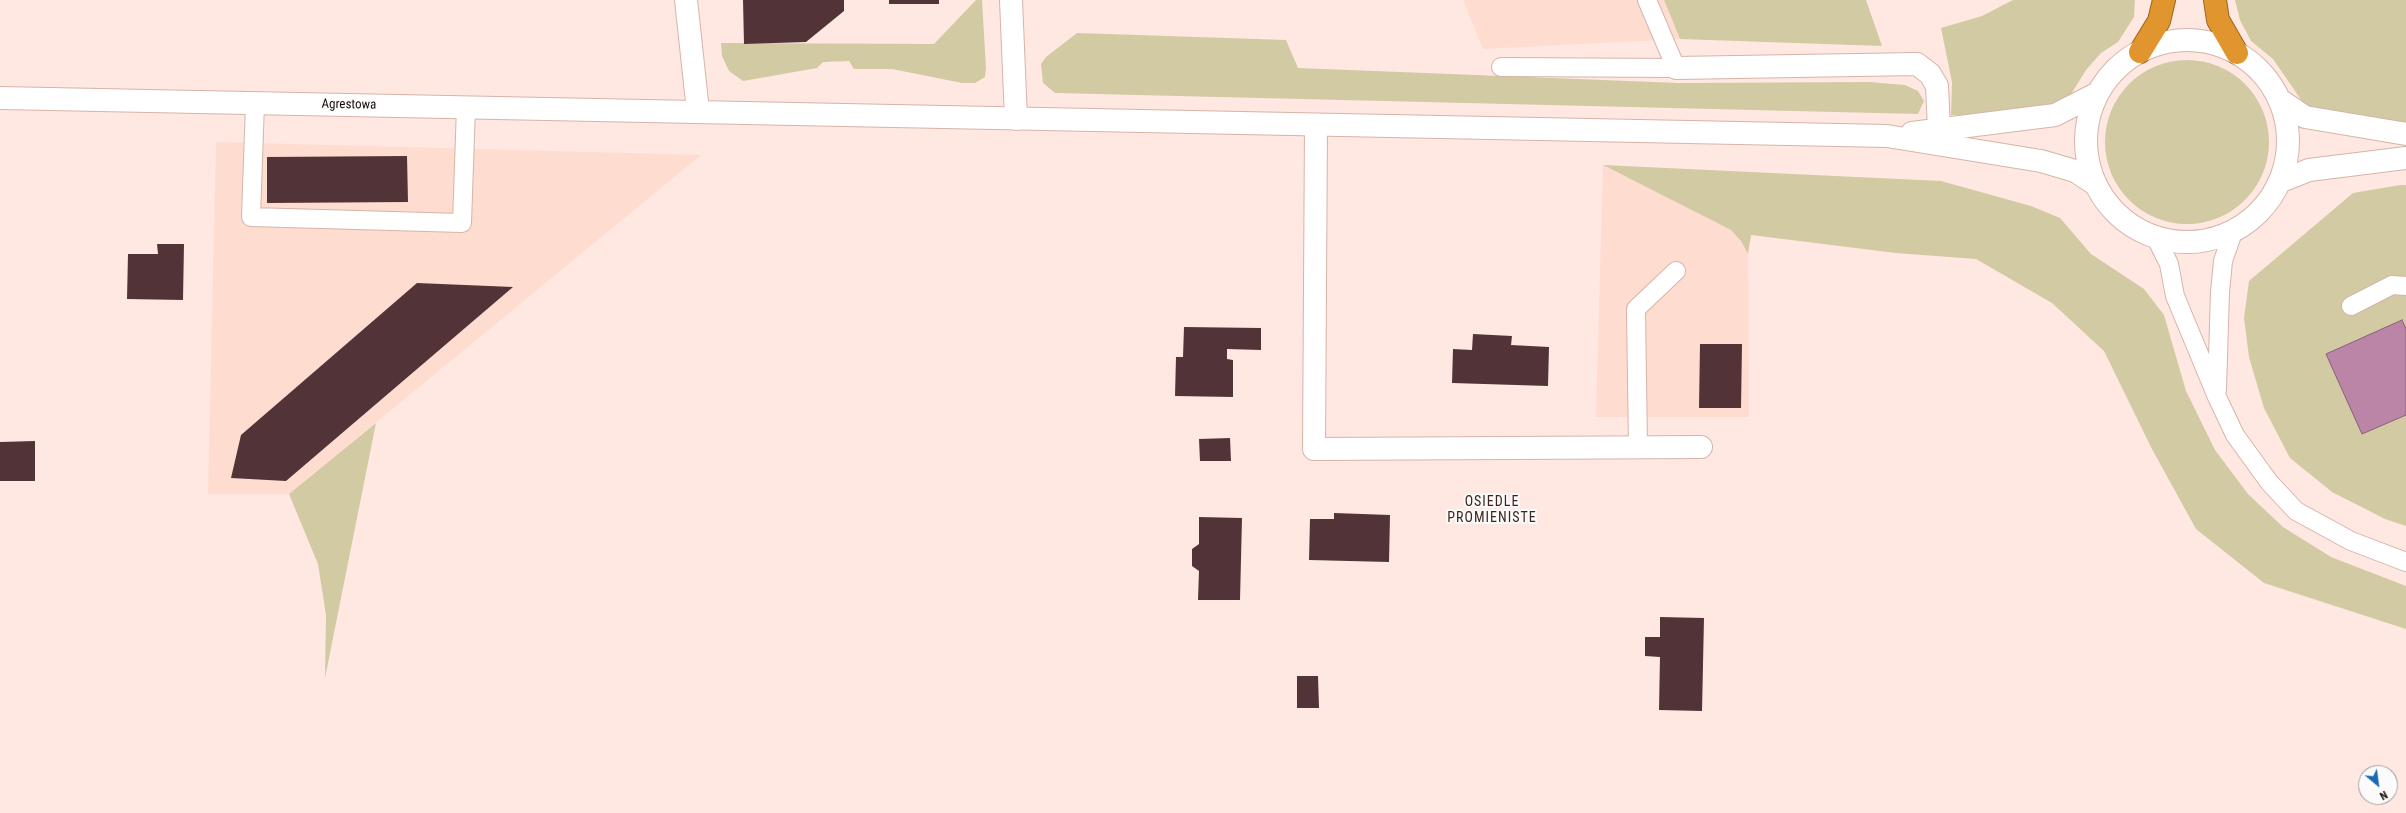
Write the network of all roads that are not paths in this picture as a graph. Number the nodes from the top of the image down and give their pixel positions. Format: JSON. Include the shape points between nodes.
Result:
{"nodes":[{"id":1,"x":686,"y":0,"type":"edge"},
{"id":2,"x":1011,"y":0,"type":"edge"},
{"id":3,"x":1647,"y":0,"type":"edge"},
{"id":4,"x":2164,"y":0,"type":"edge"},
{"id":5,"x":2215,"y":0,"type":"edge"},
{"id":6,"x":2140,"y":52,"type":"junction"},
{"id":7,"x":2237,"y":53,"type":"junction"},
{"id":8,"x":1501,"y":67,"type":"dead end"},
{"id":9,"x":1676,"y":68,"type":"junction"},
{"id":10,"x":2098,"y":93,"type":"junction"},
{"id":11,"x":0,"y":98,"type":"edge"},
{"id":12,"x":2280,"y":100,"type":"junction"},
{"id":13,"x":255,"y":103,"type":"junction"},
{"id":14,"x":466,"y":107,"type":"junction"},
{"id":15,"x":698,"y":112,"type":"junction"},
{"id":16,"x":1016,"y":119,"type":"junction"},
{"id":17,"x":1316,"y":125,"type":"junction"},
{"id":18,"x":1939,"y":129,"type":"junction"},
{"id":19,"x":2406,"y":134,"type":"edge"},
{"id":20,"x":1887,"y":136,"type":"junction"},
{"id":21,"x":2406,"y":158,"type":"edge"},
{"id":22,"x":2281,"y":181,"type":"junction"},
{"id":23,"x":2095,"y":184,"type":"junction"},
{"id":24,"x":2233,"y":232,"type":"junction"},
{"id":25,"x":2156,"y":238,"type":"junction"},
{"id":26,"x":1676,"y":271,"type":"dead end"},
{"id":27,"x":2406,"y":286,"type":"edge"},
{"id":28,"x":2351,"y":306,"type":"dead end"},
{"id":29,"x":2217,"y":397,"type":"junction"},
{"id":30,"x":1701,"y":447,"type":"dead end"},
{"id":31,"x":1638,"y":448,"type":"junction"},
{"id":32,"x":2406,"y":562,"type":"edge"}],
"edges":[{"from":1,"to":15,"type":"main road"},
{"from":2,"to":16,"type":"main road"},
{"from":3,"to":9,"type":"lane"},
{"from":4,"to":6,"type":"highway","via":[[2159,22]]},
{"from":5,"to":7,"type":"highway","via":[[2218,20]]},
{"from":6,"to":7,"type":"main road","via":[[2171,41],[2205,41]]},
{"from":6,"to":10,"type":"main road","via":[[2123,62],[2109,76]]},
{"from":7,"to":12,"type":"main road","via":[[2255,65],[2270,81]]},
{"from":8,"to":9,"type":"lane"},
{"from":9,"to":18,"type":"main road","via":[[1917,64],[1930,74],[1937,86]]},
{"from":10,"to":18,"type":"main road","via":[[2055,115]]},
{"from":10,"to":23,"type":"main road","via":[[2089,116],[2086,147],[2088,166]]},
{"from":11,"to":13,"type":"main road","name":"Agrestowa"},
{"from":12,"to":19,"type":"main road","via":[[2305,117]]},
{"from":12,"to":22,"type":"main road","via":[[2287,120],[2289,141]]},
{"from":13,"to":14,"type":"main road","name":"Agrestowa"},
{"from":13,"to":14,"type":"lane","via":[[251,217],[462,223]]},
{"from":14,"to":15,"type":"main road","name":"Agrestowa"},
{"from":15,"to":16,"type":"main road","name":"Agrestowa"},
{"from":16,"to":17,"type":"main road","name":"Agrestowa"},
{"from":17,"to":20,"type":"main road","name":"Agrestowa"},
{"from":17,"to":31,"type":"main road","via":[[1314,449]]},
{"from":18,"to":20,"type":"main road"},
{"from":20,"to":23,"type":"main road","via":[[2041,161],[2075,171]]},
{"from":21,"to":22,"type":"main road","via":[[2309,170]]},
{"from":22,"to":24,"type":"main road","via":[[2263,208]]},
{"from":23,"to":25,"type":"main road","via":[[2110,208],[2131,226]]},
{"from":24,"to":25,"type":"main road","via":[[2208,241],[2182,243]]},
{"from":24,"to":29,"type":"lane","via":[[2223,261]]},
{"from":25,"to":29,"type":"lane","via":[[2169,264],[2175,296]]},
{"from":26,"to":31,"type":"lane","via":[[1636,309]]},
{"from":27,"to":28,"type":"lane","via":[[2392,285]]},
{"from":29,"to":32,"type":"lane","via":[[2235,435],[2270,482],[2296,510],[2352,541]]},
{"from":30,"to":31,"type":"main road"}]}
